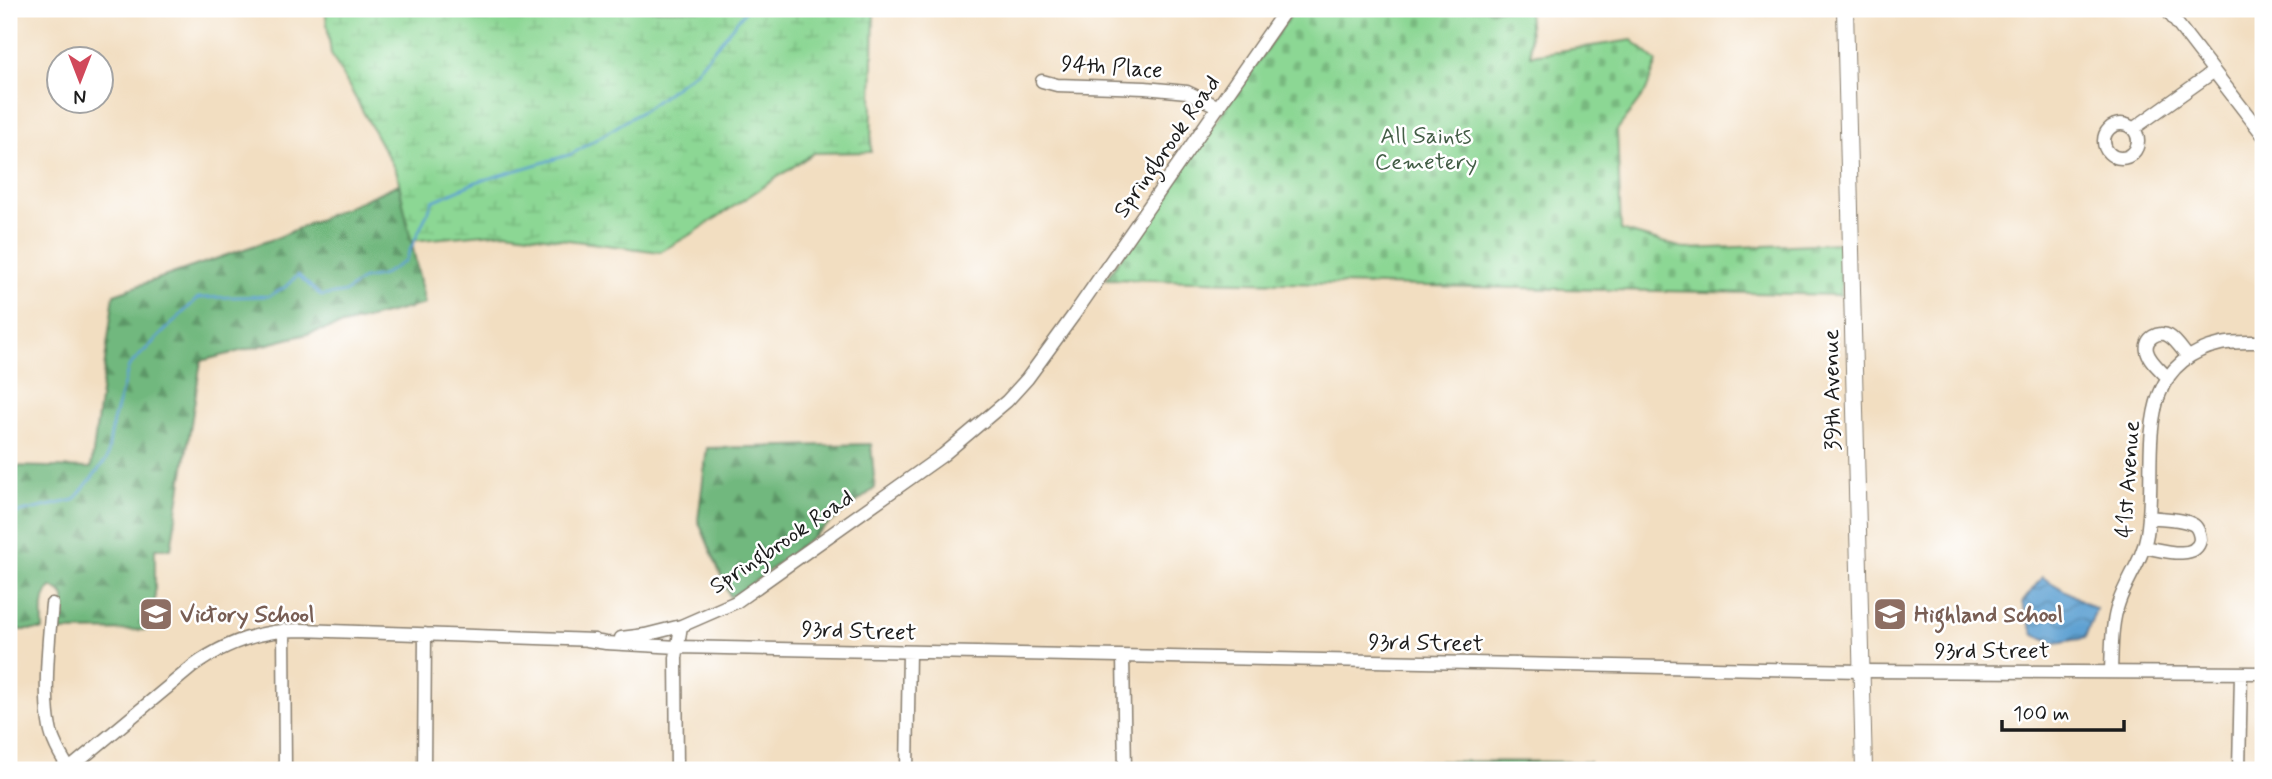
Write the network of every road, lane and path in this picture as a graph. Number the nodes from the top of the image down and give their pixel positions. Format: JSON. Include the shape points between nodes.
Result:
{"nodes":[{"id":1,"x":1286,"y":9,"type":"edge"},
{"id":2,"x":1845,"y":9,"type":"edge"},
{"id":3,"x":2166,"y":9,"type":"edge"},
{"id":4,"x":2213,"y":72,"type":"junction"},
{"id":5,"x":1042,"y":81,"type":"dead end"},
{"id":6,"x":1219,"y":107,"type":"junction"},
{"id":7,"x":2133,"y":129,"type":"dead end"},
{"id":8,"x":2263,"y":135,"type":"edge"},
{"id":9,"x":2263,"y":342,"type":"edge"},
{"id":10,"x":2188,"y":357,"type":"junction"},
{"id":11,"x":2168,"y":377,"type":"junction"},
{"id":12,"x":2149,"y":517,"type":"junction"},
{"id":13,"x":2144,"y":547,"type":"junction"},
{"id":14,"x":52,"y":604,"type":"dead end"},
{"id":15,"x":681,"y":626,"type":"junction"},
{"id":16,"x":284,"y":630,"type":"junction"},
{"id":17,"x":425,"y":634,"type":"junction"},
{"id":18,"x":587,"y":640,"type":"junction"},
{"id":19,"x":678,"y":647,"type":"junction"},
{"id":20,"x":909,"y":653,"type":"junction"},
{"id":21,"x":1123,"y":657,"type":"junction"},
{"id":22,"x":1861,"y":671,"type":"junction"},
{"id":23,"x":2111,"y":671,"type":"junction"},
{"id":24,"x":2241,"y":673,"type":"junction"},
{"id":25,"x":2263,"y":673,"type":"edge"},
{"id":26,"x":69,"y":770,"type":"edge"},
{"id":27,"x":285,"y":770,"type":"edge"},
{"id":28,"x":424,"y":770,"type":"edge"},
{"id":29,"x":677,"y":770,"type":"edge"},
{"id":30,"x":907,"y":770,"type":"edge"},
{"id":31,"x":1125,"y":770,"type":"edge"},
{"id":32,"x":1864,"y":770,"type":"edge"},
{"id":33,"x":2239,"y":770,"type":"edge"}],
"edges":[{"from":1,"to":6,"type":"street","name":"Springbrook Road"},
{"from":2,"to":22,"type":"main road","name":"39th Avenue"},
{"from":3,"to":4,"type":"street"},
{"from":4,"to":7,"type":"street"},
{"from":4,"to":8,"type":"street"},
{"from":5,"to":6,"type":"street","name":"94th Place","via":[[1187,92]]},
{"from":6,"to":15,"type":"street","name":"Springbrook Road","via":[[1073,316],[1007,401],[943,455],[754,590]]},
{"from":9,"to":10,"type":"street","name":"41st Avenue","via":[[2224,343]]},
{"from":10,"to":11,"type":"street","name":"41st Avenue"},
{"from":10,"to":11,"type":"street","via":[[2170,336],[2151,337],[2147,352]]},
{"from":11,"to":12,"type":"street","name":"41st Avenue","via":[[2152,415]]},
{"from":12,"to":13,"type":"street","name":"41st Avenue"},
{"from":12,"to":13,"type":"street","via":[[2193,525],[2200,542],[2185,553]]},
{"from":13,"to":23,"type":"street","name":"41st Avenue","via":[[2118,605]]},
{"from":14,"to":26,"type":"street","via":[[47,651],[49,721]]},
{"from":15,"to":18,"type":"street","name":"Springbrook Road","via":[[645,635]]},
{"from":15,"to":19,"type":"street"},
{"from":16,"to":17,"type":"street","name":"Springbrook Road"},
{"from":16,"to":26,"type":"street","name":"Springbrook Road","via":[[240,639],[209,655]]},
{"from":16,"to":27,"type":"street"},
{"from":17,"to":18,"type":"street","name":"Springbrook Road"},
{"from":17,"to":28,"type":"street"},
{"from":18,"to":19,"type":"street","name":"93rd Street"},
{"from":19,"to":20,"type":"street","name":"93rd Street"},
{"from":19,"to":29,"type":"street"},
{"from":20,"to":21,"type":"street","name":"93rd Street"},
{"from":20,"to":30,"type":"street"},
{"from":21,"to":22,"type":"street","name":"93rd Street"},
{"from":21,"to":31,"type":"street"},
{"from":22,"to":23,"type":"street","name":"93rd Street"},
{"from":22,"to":32,"type":"main road","name":"39th Avenue"},
{"from":23,"to":24,"type":"street","name":"93rd Street"},
{"from":24,"to":25,"type":"street","name":"93rd Street"},
{"from":24,"to":33,"type":"street"}]}
